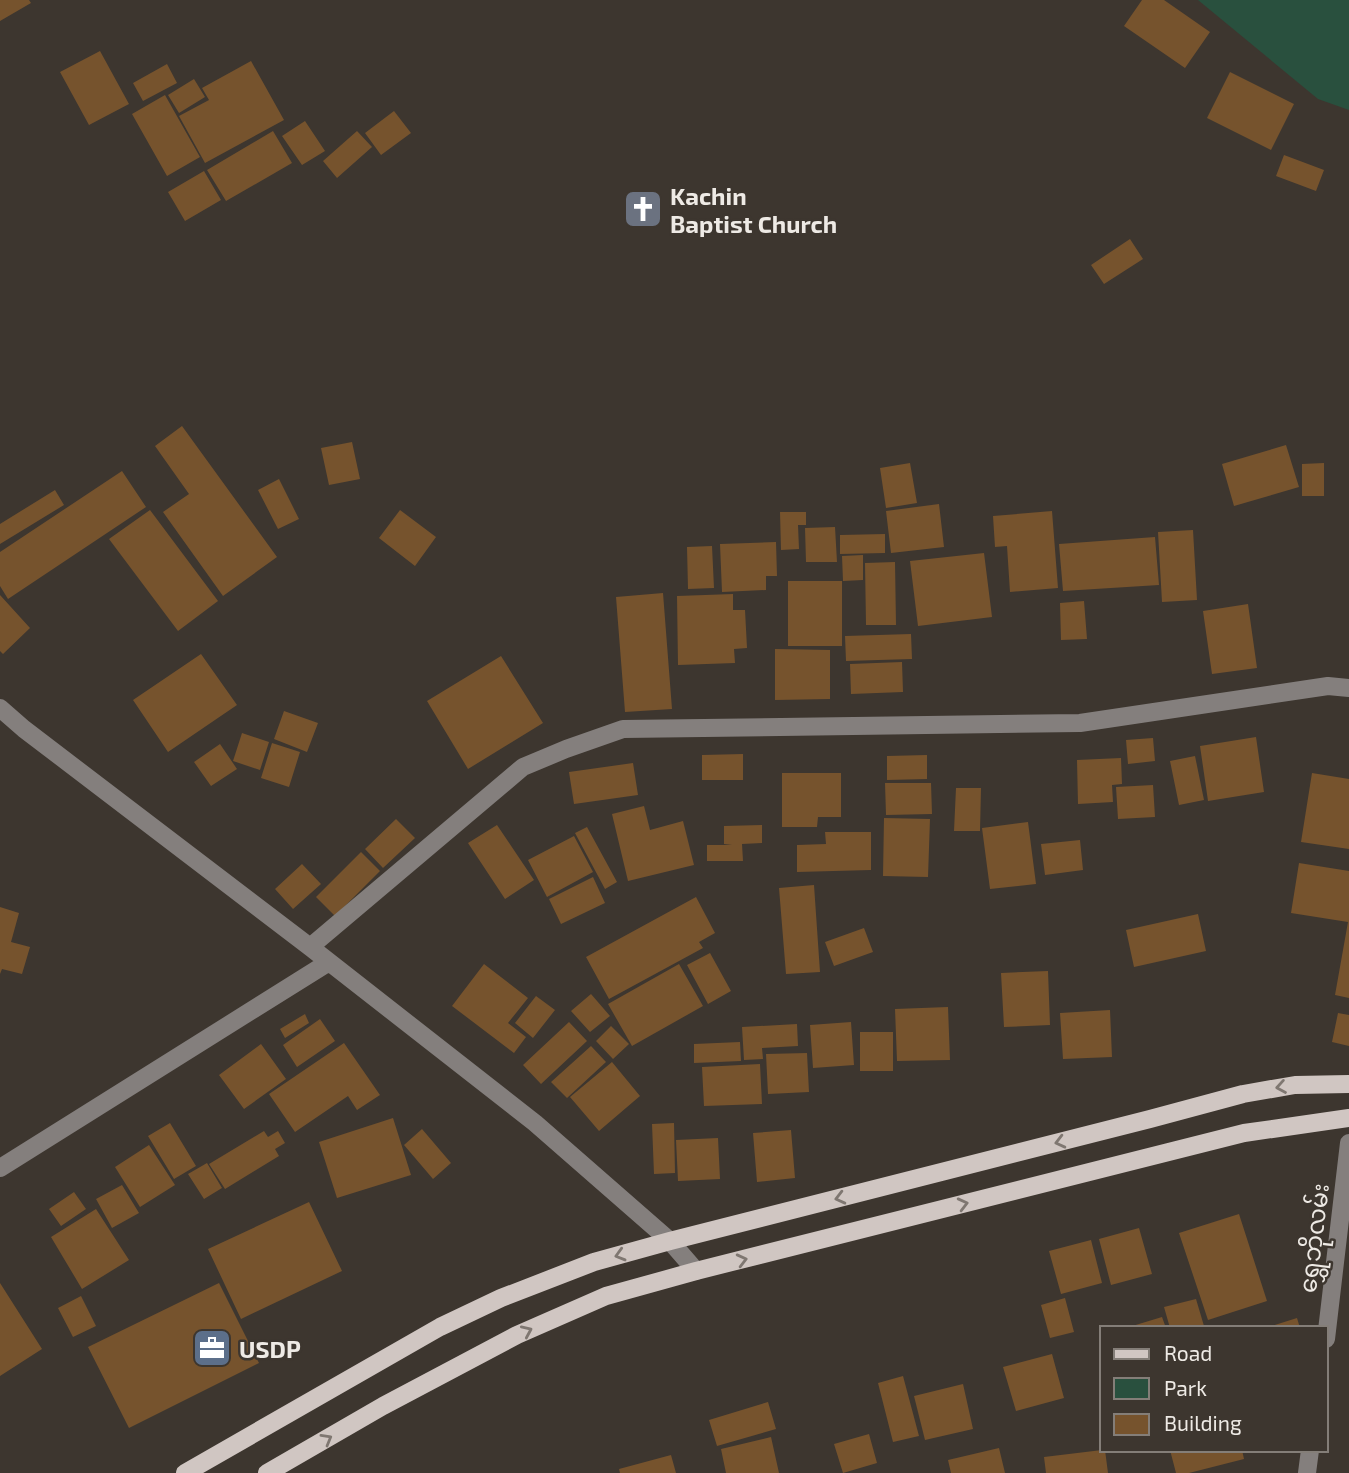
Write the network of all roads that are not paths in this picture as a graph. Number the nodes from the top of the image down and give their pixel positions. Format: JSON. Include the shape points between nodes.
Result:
{"nodes":[{"id":1,"x":1349,"y":688,"type":"edge"},
{"id":2,"x":0,"y":708,"type":"edge"},
{"id":3,"x":310,"y":947,"type":"junction"},
{"id":4,"x":329,"y":962,"type":"junction"},
{"id":5,"x":1349,"y":1084,"type":"edge"},
{"id":6,"x":1349,"y":1118,"type":"edge"},
{"id":7,"x":1349,"y":1143,"type":"edge"},
{"id":8,"x":0,"y":1168,"type":"edge"},
{"id":9,"x":670,"y":1241,"type":"junction"},
{"id":10,"x":696,"y":1271,"type":"junction"},
{"id":11,"x":1328,"y":1326,"type":"edge"},
{"id":12,"x":1310,"y":1452,"type":"edge"},
{"id":13,"x":185,"y":1473,"type":"edge"},
{"id":14,"x":267,"y":1473,"type":"edge"},
{"id":15,"x":1307,"y":1473,"type":"edge"}],
"edges":[{"from":1,"to":3,"type":"street","via":[[1328,686],[1080,723],[623,729],[523,767]]},
{"from":2,"to":3,"type":"street"},
{"from":3,"to":4,"type":"street"},
{"from":4,"to":8,"type":"street"},
{"from":4,"to":9,"type":"street","via":[[535,1123]]},
{"from":5,"to":9,"type":"main road","one_way":true,"via":[[1295,1085],[1243,1094]]},
{"from":10,"to":6,"type":"main road","one_way":true,"via":[[1244,1133]]},
{"from":7,"to":11,"type":"street","name":"ရွှေဘိုလမ်း"},
{"from":9,"to":10,"type":"street"},
{"from":9,"to":13,"type":"main road","one_way":true,"via":[[594,1262],[440,1326]]},
{"from":14,"to":10,"type":"main road","one_way":true,"via":[[517,1335],[607,1296]]},
{"from":12,"to":15,"type":"street"}]}
